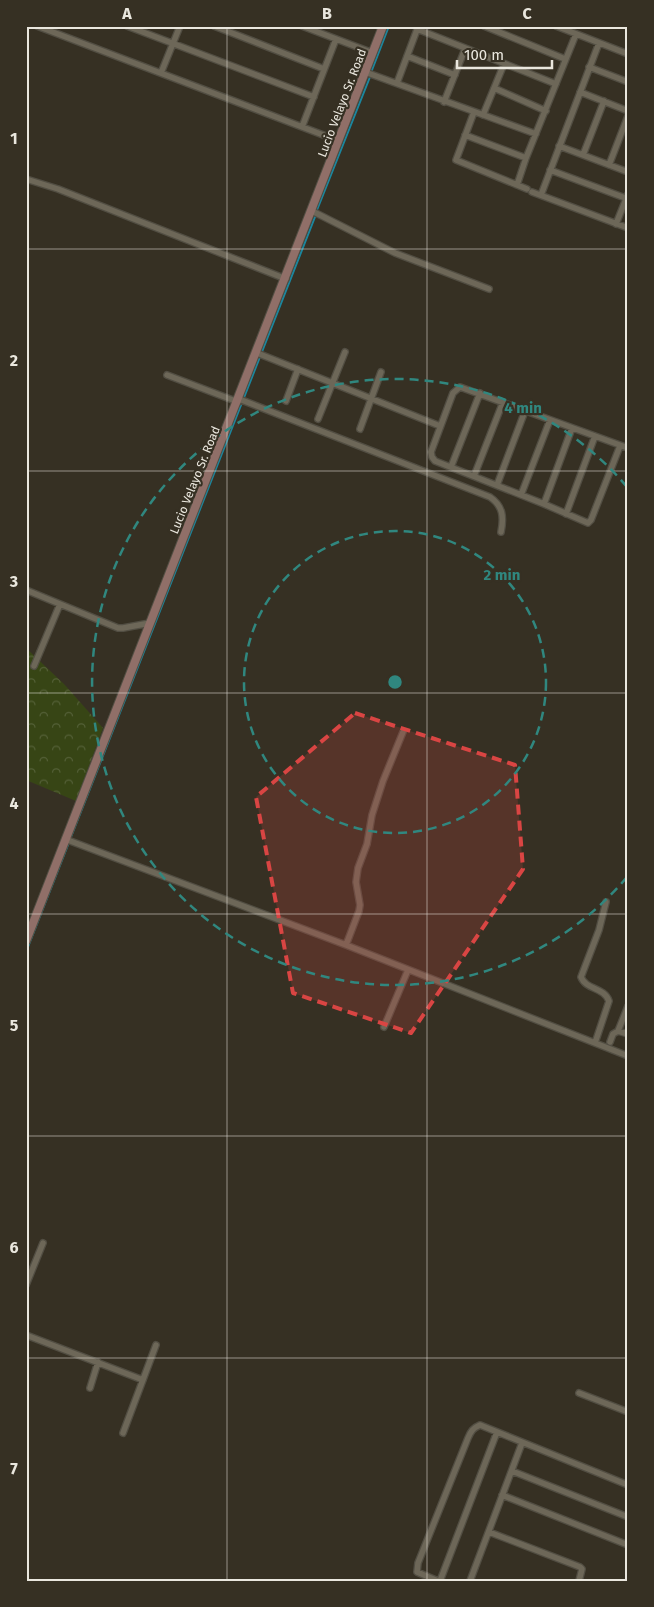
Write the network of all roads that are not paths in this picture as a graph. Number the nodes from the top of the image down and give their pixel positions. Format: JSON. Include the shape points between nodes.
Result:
{"nodes":[{"id":1,"x":37,"y":26,"type":"edge"},
{"id":2,"x":126,"y":26,"type":"edge"},
{"id":3,"x":180,"y":26,"type":"edge"},
{"id":4,"x":214,"y":26,"type":"edge"},
{"id":5,"x":302,"y":26,"type":"edge"},
{"id":6,"x":383,"y":26,"type":"edge"},
{"id":7,"x":484,"y":26,"type":"edge"},
{"id":8,"x":556,"y":26,"type":"edge"},
{"id":9,"x":418,"y":28,"type":"edge"},
{"id":10,"x":576,"y":34,"type":"junction"},
{"id":11,"x":336,"y":39,"type":"junction"},
{"id":12,"x":599,"y":43,"type":"junction"},
{"id":13,"x":173,"y":44,"type":"junction"},
{"id":14,"x":465,"y":49,"type":"junction"},
{"id":15,"x":373,"y":53,"type":"junction"},
{"id":16,"x":628,"y":54,"type":"edge"},
{"id":17,"x":408,"y":56,"type":"junction"},
{"id":18,"x":565,"y":59,"type":"junction"},
{"id":19,"x":504,"y":64,"type":"junction"},
{"id":20,"x":590,"y":67,"type":"junction"},
{"id":21,"x":324,"y":69,"type":"junction"},
{"id":22,"x":366,"y":72,"type":"junction"},
{"id":23,"x":161,"y":74,"type":"junction"},
{"id":24,"x":454,"y":75,"type":"junction"},
{"id":25,"x":628,"y":82,"type":"edge"},
{"id":26,"x":397,"y":83,"type":"junction"},
{"id":27,"x":556,"y":84,"type":"junction"},
{"id":28,"x":494,"y":88,"type":"junction"},
{"id":29,"x":580,"y":92,"type":"junction"},
{"id":30,"x":314,"y":97,"type":"junction"},
{"id":31,"x":604,"y":101,"type":"junction"},
{"id":32,"x":444,"y":102,"type":"junction"},
{"id":33,"x":546,"y":111,"type":"junction"},
{"id":34,"x":628,"y":111,"type":"edge"},
{"id":35,"x":474,"y":112,"type":"junction"},
{"id":36,"x":483,"y":115,"type":"junction"},
{"id":37,"x":628,"y":116,"type":"edge"},
{"id":38,"x":302,"y":127,"type":"junction"},
{"id":39,"x":536,"y":134,"type":"junction"},
{"id":40,"x":464,"y":135,"type":"junction"},
{"id":41,"x":339,"y":141,"type":"junction"},
{"id":42,"x":559,"y":146,"type":"junction"},
{"id":43,"x":582,"y":155,"type":"junction"},
{"id":44,"x":526,"y":158,"type":"junction"},
{"id":45,"x":609,"y":165,"type":"junction"},
{"id":46,"x":550,"y":170,"type":"junction"},
{"id":47,"x":628,"y":172,"type":"edge"},
{"id":48,"x":26,"y":179,"type":"edge"},
{"id":49,"x":517,"y":185,"type":"junction"},
{"id":50,"x":541,"y":195,"type":"junction"},
{"id":51,"x":627,"y":197,"type":"edge"},
{"id":52,"x":312,"y":212,"type":"junction"},
{"id":53,"x":616,"y":224,"type":"junction"},
{"id":54,"x":628,"y":228,"type":"edge"},
{"id":55,"x":286,"y":279,"type":"junction"},
{"id":56,"x":489,"y":289,"type":"dead end"},
{"id":57,"x":345,"y":352,"type":"dead end"},
{"id":58,"x":259,"y":354,"type":"junction"},
{"id":59,"x":298,"y":369,"type":"junction"},
{"id":60,"x":381,"y":372,"type":"dead end"},
{"id":61,"x":167,"y":375,"type":"dead end"},
{"id":62,"x":333,"y":382,"type":"junction"},
{"id":63,"x":480,"y":393,"type":"junction"},
{"id":64,"x":372,"y":398,"type":"junction"},
{"id":65,"x":240,"y":400,"type":"junction"},
{"id":66,"x":286,"y":401,"type":"dead end"},
{"id":67,"x":503,"y":402,"type":"junction"},
{"id":68,"x":525,"y":411,"type":"junction"},
{"id":69,"x":318,"y":419,"type":"dead end"},
{"id":70,"x":550,"y":420,"type":"junction"},
{"id":71,"x":440,"y":426,"type":"junction"},
{"id":72,"x":572,"y":428,"type":"junction"},
{"id":73,"x":360,"y":429,"type":"dead end"},
{"id":74,"x":595,"y":436,"type":"junction"},
{"id":75,"x":620,"y":446,"type":"junction"},
{"id":76,"x":628,"y":448,"type":"edge"},
{"id":77,"x":450,"y":467,"type":"junction"},
{"id":78,"x":474,"y":476,"type":"junction"},
{"id":79,"x":497,"y":485,"type":"junction"},
{"id":80,"x":521,"y":494,"type":"junction"},
{"id":81,"x":544,"y":504,"type":"junction"},
{"id":82,"x":566,"y":514,"type":"junction"},
{"id":83,"x":502,"y":532,"type":"dead end"},
{"id":84,"x":26,"y":590,"type":"edge"},
{"id":85,"x":60,"y":604,"type":"junction"},
{"id":86,"x":150,"y":623,"type":"junction"},
{"id":87,"x":34,"y":666,"type":"dead end"},
{"id":88,"x":403,"y":732,"type":"dead end"},
{"id":89,"x":65,"y":839,"type":"junction"},
{"id":90,"x":606,"y":902,"type":"dead end"},
{"id":91,"x":26,"y":941,"type":"edge"},
{"id":92,"x":346,"y":945,"type":"junction"},
{"id":93,"x":408,"y":970,"type":"junction"},
{"id":94,"x":628,"y":1006,"type":"edge"},
{"id":95,"x":384,"y":1027,"type":"dead end"},
{"id":96,"x":618,"y":1031,"type":"junction"},
{"id":97,"x":628,"y":1034,"type":"edge"},
{"id":98,"x":610,"y":1042,"type":"dead end"},
{"id":99,"x":594,"y":1043,"type":"junction"},
{"id":100,"x":628,"y":1056,"type":"edge"},
{"id":101,"x":43,"y":1243,"type":"dead end"},
{"id":102,"x":26,"y":1285,"type":"edge"},
{"id":103,"x":26,"y":1335,"type":"edge"},
{"id":104,"x":156,"y":1345,"type":"dead end"},
{"id":105,"x":98,"y":1362,"type":"junction"},
{"id":106,"x":143,"y":1380,"type":"junction"},
{"id":107,"x":90,"y":1388,"type":"dead end"},
{"id":108,"x":579,"y":1393,"type":"dead end"},
{"id":109,"x":628,"y":1412,"type":"edge"},
{"id":110,"x":497,"y":1432,"type":"junction"},
{"id":111,"x":123,"y":1433,"type":"dead end"},
{"id":112,"x":522,"y":1443,"type":"junction"},
{"id":113,"x":512,"y":1471,"type":"junction"},
{"id":114,"x":628,"y":1485,"type":"edge"},
{"id":115,"x":502,"y":1496,"type":"junction"},
{"id":116,"x":628,"y":1517,"type":"edge"},
{"id":117,"x":489,"y":1532,"type":"junction"},
{"id":118,"x":628,"y":1545,"type":"edge"},
{"id":119,"x":439,"y":1581,"type":"edge"},
{"id":120,"x":470,"y":1581,"type":"edge"},
{"id":121,"x":579,"y":1581,"type":"edge"}],
"edges":[{"from":1,"to":23,"type":"street"},
{"from":2,"to":13,"type":"street"},
{"from":3,"to":13,"type":"street"},
{"from":4,"to":21,"type":"street"},
{"from":5,"to":11,"type":"street"},
{"from":6,"to":15,"type":"main road","name":"Lucio Velayo Sr. Road"},
{"from":7,"to":18,"type":"street"},
{"from":8,"to":10,"type":"street"},
{"from":9,"to":14,"type":"street"},
{"from":9,"to":17,"type":"street"},
{"from":10,"to":12,"type":"street"},
{"from":10,"to":18,"type":"street"},
{"from":11,"to":15,"type":"street"},
{"from":11,"to":21,"type":"street"},
{"from":12,"to":16,"type":"street"},
{"from":12,"to":20,"type":"street"},
{"from":13,"to":23,"type":"street"},
{"from":13,"to":30,"type":"street"},
{"from":14,"to":19,"type":"street"},
{"from":14,"to":24,"type":"street"},
{"from":15,"to":22,"type":"main road","name":"Lucio Velayo Sr. Road"},
{"from":17,"to":24,"type":"street"},
{"from":17,"to":26,"type":"street"},
{"from":18,"to":27,"type":"street"},
{"from":19,"to":27,"type":"street"},
{"from":19,"to":28,"type":"street"},
{"from":20,"to":25,"type":"street"},
{"from":20,"to":29,"type":"street"},
{"from":21,"to":30,"type":"street"},
{"from":22,"to":26,"type":"street"},
{"from":22,"to":41,"type":"main road","name":"Lucio Velayo Sr. Road"},
{"from":23,"to":38,"type":"street"},
{"from":24,"to":32,"type":"street"},
{"from":26,"to":32,"type":"street"},
{"from":27,"to":33,"type":"street"},
{"from":28,"to":33,"type":"street"},
{"from":28,"to":36,"type":"street"},
{"from":29,"to":31,"type":"street"},
{"from":29,"to":42,"type":"street"},
{"from":30,"to":38,"type":"street"},
{"from":31,"to":34,"type":"street"},
{"from":31,"to":43,"type":"street"},
{"from":32,"to":35,"type":"street"},
{"from":33,"to":39,"type":"street"},
{"from":35,"to":36,"type":"street"},
{"from":35,"to":40,"type":"street"},
{"from":36,"to":39,"type":"street"},
{"from":37,"to":45,"type":"street"},
{"from":38,"to":41,"type":"street"},
{"from":39,"to":44,"type":"street"},
{"from":40,"to":44,"type":"street"},
{"from":40,"to":49,"type":"street","via":[[456,160]]},
{"from":41,"to":52,"type":"main road","name":"Lucio Velayo Sr. Road"},
{"from":42,"to":43,"type":"street"},
{"from":42,"to":46,"type":"street"},
{"from":43,"to":45,"type":"street"},
{"from":44,"to":49,"type":"street"},
{"from":45,"to":47,"type":"street"},
{"from":46,"to":50,"type":"street"},
{"from":46,"to":51,"type":"street"},
{"from":48,"to":55,"type":"street"},
{"from":49,"to":50,"type":"street"},
{"from":50,"to":53,"type":"street"},
{"from":51,"to":53,"type":"street"},
{"from":52,"to":55,"type":"main road","name":"Lucio Velayo Sr. Road"},
{"from":52,"to":56,"type":"street","via":[[395,253]]},
{"from":53,"to":54,"type":"street"},
{"from":55,"to":58,"type":"main road","name":"Lucio Velayo Sr. Road"},
{"from":57,"to":62,"type":"street"},
{"from":58,"to":59,"type":"street"},
{"from":58,"to":65,"type":"main road","name":"Lucio Velayo Sr. Road"},
{"from":59,"to":62,"type":"street"},
{"from":59,"to":66,"type":"street"},
{"from":60,"to":64,"type":"street"},
{"from":61,"to":65,"type":"street"},
{"from":62,"to":64,"type":"street"},
{"from":62,"to":69,"type":"street"},
{"from":63,"to":67,"type":"street"},
{"from":63,"to":71,"type":"street","via":[[464,388],[455,390]]},
{"from":63,"to":77,"type":"street"},
{"from":64,"to":71,"type":"street"},
{"from":64,"to":73,"type":"street"},
{"from":65,"to":83,"type":"street","via":[[490,497],[503,514]]},
{"from":65,"to":86,"type":"main road","name":"Lucio Velayo Sr. Road"},
{"from":67,"to":68,"type":"street"},
{"from":67,"to":78,"type":"street"},
{"from":68,"to":70,"type":"street"},
{"from":68,"to":79,"type":"street"},
{"from":70,"to":72,"type":"street"},
{"from":70,"to":80,"type":"street"},
{"from":71,"to":77,"type":"street","via":[[432,457]]},
{"from":72,"to":74,"type":"street"},
{"from":72,"to":81,"type":"street"},
{"from":74,"to":75,"type":"street"},
{"from":74,"to":82,"type":"street"},
{"from":75,"to":76,"type":"street"},
{"from":75,"to":82,"type":"street","via":[[591,520],[586,523]]},
{"from":77,"to":78,"type":"street"},
{"from":78,"to":79,"type":"street"},
{"from":79,"to":80,"type":"street"},
{"from":80,"to":81,"type":"street"},
{"from":81,"to":82,"type":"street"},
{"from":84,"to":85,"type":"street"},
{"from":85,"to":86,"type":"street","via":[[118,628]]},
{"from":85,"to":87,"type":"street"},
{"from":86,"to":89,"type":"main road","name":"Lucio Velayo Sr. Road"},
{"from":88,"to":92,"type":"street","via":[[372,815],[370,836],[356,882],[359,911]]},
{"from":89,"to":91,"type":"main road","name":"Lucio Velayo Sr. Road"},
{"from":89,"to":92,"type":"street"},
{"from":90,"to":99,"type":"street","via":[[581,977],[586,984],[604,993],[609,1001]]},
{"from":92,"to":93,"type":"street"},
{"from":93,"to":95,"type":"street"},
{"from":93,"to":99,"type":"street"},
{"from":94,"to":96,"type":"street"},
{"from":96,"to":97,"type":"street"},
{"from":96,"to":98,"type":"street"},
{"from":99,"to":100,"type":"street"},
{"from":101,"to":102,"type":"street"},
{"from":103,"to":105,"type":"street"},
{"from":104,"to":106,"type":"street"},
{"from":105,"to":106,"type":"street"},
{"from":105,"to":107,"type":"street"},
{"from":106,"to":111,"type":"street"},
{"from":108,"to":109,"type":"street"},
{"from":110,"to":112,"type":"street"},
{"from":110,"to":119,"type":"street"},
{"from":110,"to":119,"type":"street","via":[[480,1426],[471,1430],[418,1562],[417,1572]]},
{"from":112,"to":113,"type":"street"},
{"from":112,"to":114,"type":"street"},
{"from":113,"to":115,"type":"street"},
{"from":113,"to":116,"type":"street"},
{"from":115,"to":117,"type":"street"},
{"from":115,"to":118,"type":"street"},
{"from":117,"to":120,"type":"street"},
{"from":117,"to":121,"type":"street","via":[[576,1564],[582,1569]]}]}
